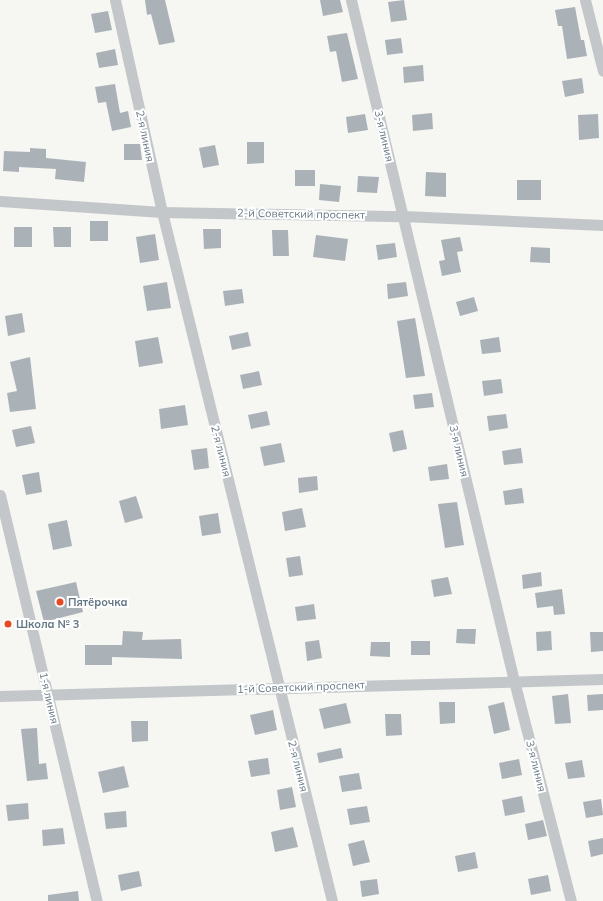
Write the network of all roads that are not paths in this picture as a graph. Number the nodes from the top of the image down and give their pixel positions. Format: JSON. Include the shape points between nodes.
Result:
{"nodes":[{"id":1,"x":115,"y":0,"type":"edge"},
{"id":2,"x":351,"y":0,"type":"edge"},
{"id":3,"x":585,"y":0,"type":"edge"},
{"id":4,"x":603,"y":71,"type":"edge"},
{"id":5,"x":0,"y":201,"type":"edge"},
{"id":6,"x":162,"y":212,"type":"junction"},
{"id":7,"x":403,"y":216,"type":"junction"},
{"id":8,"x":603,"y":225,"type":"edge"},
{"id":9,"x":0,"y":496,"type":"edge"},
{"id":10,"x":603,"y":679,"type":"edge"},
{"id":11,"x":514,"y":681,"type":"junction"},
{"id":12,"x":278,"y":688,"type":"junction"},
{"id":13,"x":48,"y":694,"type":"junction"},
{"id":14,"x":0,"y":696,"type":"edge"},
{"id":15,"x":97,"y":901,"type":"edge"},
{"id":16,"x":332,"y":901,"type":"edge"},
{"id":17,"x":571,"y":901,"type":"edge"}],
"edges":[{"from":1,"to":6,"type":"street","name":"2-я линия"},
{"from":2,"to":7,"type":"street","name":"3-я линия"},
{"from":3,"to":4,"type":"street"},
{"from":5,"to":6,"type":"street","name":"2-й Советский проспект"},
{"from":6,"to":7,"type":"street","name":"2-й Советский проспект"},
{"from":6,"to":12,"type":"street","name":"2-я линия"},
{"from":7,"to":8,"type":"street","name":"2-й Советский проспект"},
{"from":7,"to":11,"type":"street","name":"3-я линия"},
{"from":9,"to":13,"type":"street","name":"1-я линия"},
{"from":10,"to":11,"type":"street","name":"1-й Советский проспект"},
{"from":11,"to":12,"type":"street","name":"1-й Советский проспект"},
{"from":11,"to":17,"type":"street","name":"3-я линия"},
{"from":12,"to":13,"type":"street","name":"1-й Советский проспект"},
{"from":12,"to":16,"type":"street","name":"2-я линия"},
{"from":13,"to":14,"type":"street","name":"1-й Советский проспект"},
{"from":13,"to":15,"type":"street","name":"1-я линия"}]}
